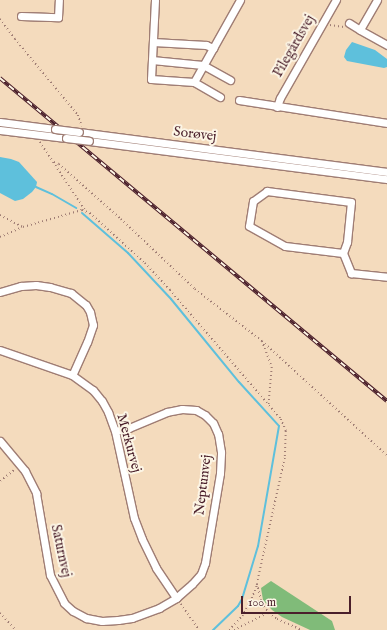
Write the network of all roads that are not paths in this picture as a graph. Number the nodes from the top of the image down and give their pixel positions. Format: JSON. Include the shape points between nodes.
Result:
{"nodes":[{"id":1,"x":59,"y":0,"type":"edge"},
{"id":2,"x":155,"y":0,"type":"edge"},
{"id":3,"x":240,"y":0,"type":"edge"},
{"id":4,"x":336,"y":0,"type":"edge"},
{"id":5,"x":377,"y":0,"type":"edge"},
{"id":6,"x":21,"y":16,"type":"dead end"},
{"id":7,"x":350,"y":24,"type":"road end"},
{"id":8,"x":360,"y":30,"type":"junction"},
{"id":9,"x":153,"y":42,"type":"junction"},
{"id":10,"x":387,"y":45,"type":"edge"},
{"id":11,"x":213,"y":48,"type":"junction"},
{"id":12,"x":152,"y":60,"type":"junction"},
{"id":13,"x":203,"y":65,"type":"junction"},
{"id":14,"x":230,"y":80,"type":"dead end"},
{"id":15,"x":194,"y":82,"type":"junction"},
{"id":16,"x":220,"y":97,"type":"dead end"},
{"id":17,"x":239,"y":100,"type":"dead end"},
{"id":18,"x":277,"y":106,"type":"junction"},
{"id":19,"x":0,"y":122,"type":"edge"},
{"id":20,"x":387,"y":123,"type":"edge"},
{"id":21,"x":0,"y":130,"type":"edge"},
{"id":22,"x":387,"y":172,"type":"edge"},
{"id":23,"x":387,"y":180,"type":"edge"},
{"id":24,"x":343,"y":253,"type":"junction"},
{"id":25,"x":387,"y":277,"type":"edge"},
{"id":26,"x":0,"y":292,"type":"edge"},
{"id":27,"x":0,"y":350,"type":"edge"},
{"id":28,"x":72,"y":375,"type":"junction"},
{"id":29,"x":115,"y":431,"type":"junction"},
{"id":30,"x":0,"y":441,"type":"edge"},
{"id":31,"x":176,"y":598,"type":"junction"}],
"edges":[{"from":1,"to":6,"type":"street","via":[[58,17]]},
{"from":2,"to":9,"type":"street"},
{"from":3,"to":11,"type":"street"},
{"from":4,"to":18,"type":"street","name":"Pilegårdsvej"},
{"from":5,"to":8,"type":"street"},
{"from":7,"to":8,"type":"street"},
{"from":8,"to":10,"type":"street"},
{"from":9,"to":11,"type":"street","via":[[206,45]]},
{"from":9,"to":12,"type":"street"},
{"from":11,"to":13,"type":"street"},
{"from":12,"to":13,"type":"street"},
{"from":12,"to":15,"type":"street","via":[[151,79]]},
{"from":13,"to":14,"type":"street"},
{"from":13,"to":15,"type":"street"},
{"from":15,"to":16,"type":"street"},
{"from":17,"to":18,"type":"street"},
{"from":18,"to":20,"type":"street"},
{"from":19,"to":22,"type":"street","name":"Sorøvej","bridge":true},
{"from":21,"to":23,"type":"street","name":"Sorøvej","bridge":true},
{"from":24,"to":24,"type":"street","via":[[285,246],[249,226],[253,201],[267,191],[350,202]]},
{"from":24,"to":25,"type":"street","via":[[351,273]]},
{"from":26,"to":28,"type":"street","via":[[21,286],[50,286],[71,293],[86,304],[93,325]]},
{"from":27,"to":28,"type":"street","name":"Merkurvej"},
{"from":28,"to":29,"type":"street","name":"Merkurvej","via":[[93,390],[102,401]]},
{"from":29,"to":31,"type":"street","name":"Merkurvej","via":[[134,518],[156,568]]},
{"from":29,"to":31,"type":"street","name":"Neptunvej","via":[[182,409],[196,410],[205,415],[213,423],[218,434],[221,452],[220,473],[205,563],[192,584]]},
{"from":30,"to":31,"type":"street","name":"Saturnvej","via":[[21,465],[36,493],[50,575],[68,608],[94,620],[118,620],[145,614]]}]}
